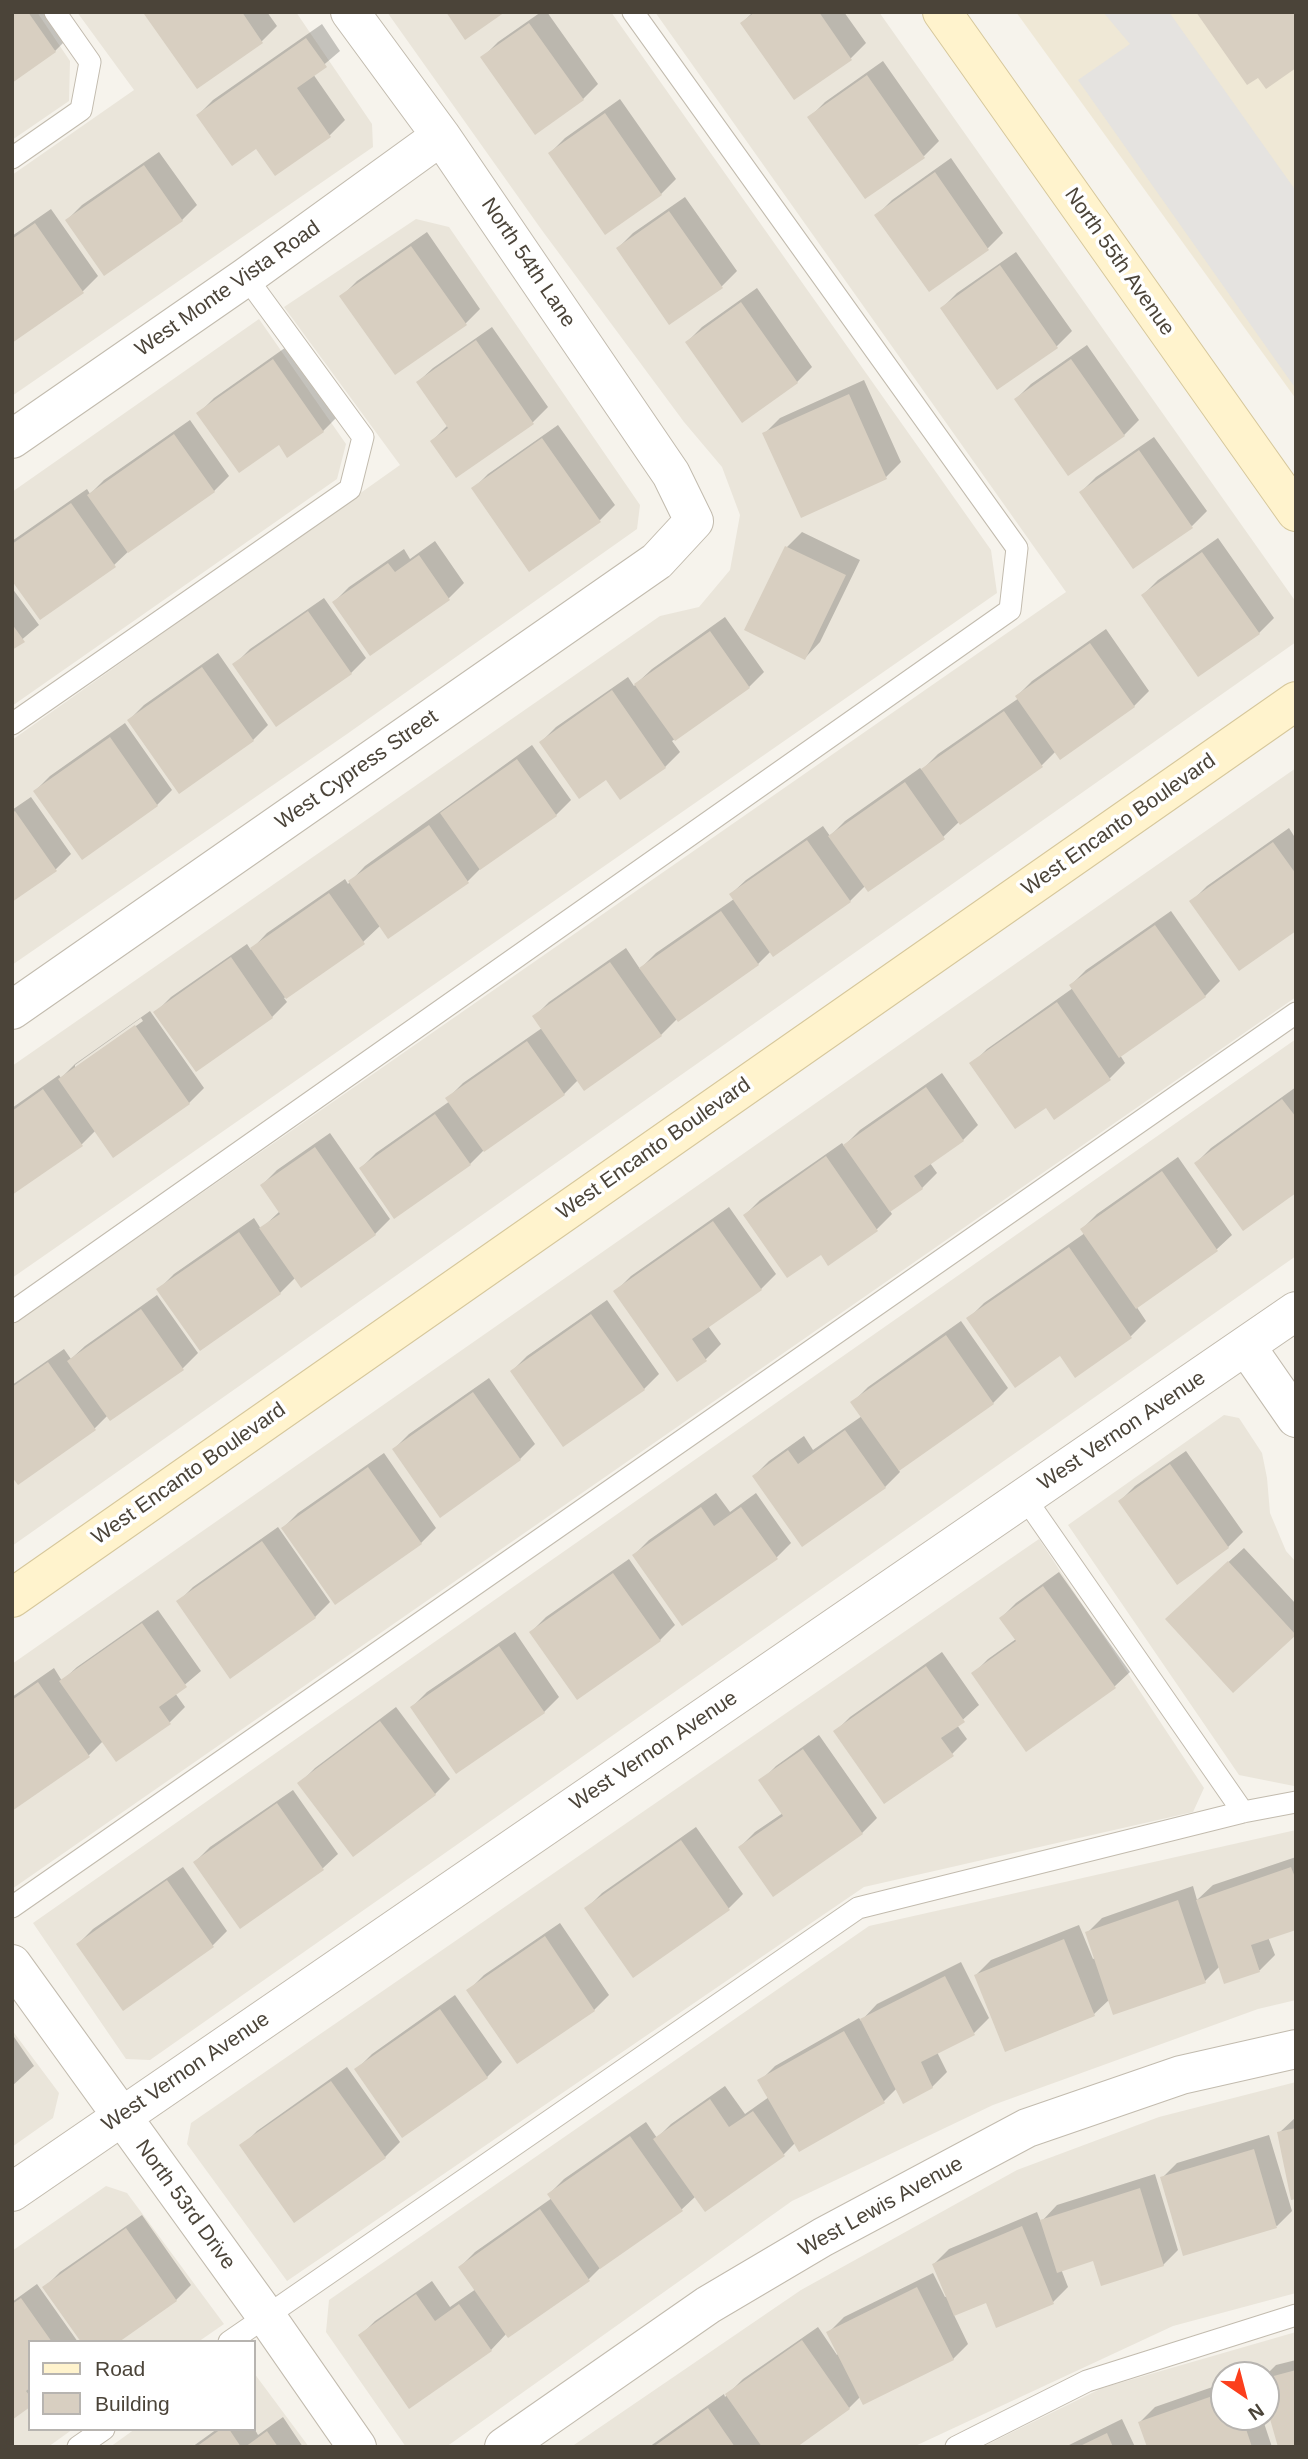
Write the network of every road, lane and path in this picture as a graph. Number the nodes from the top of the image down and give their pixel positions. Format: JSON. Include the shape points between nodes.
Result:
{"nodes":[{"id":1,"x":55,"y":12,"type":"edge"},
{"id":2,"x":350,"y":12,"type":"edge"},
{"id":3,"x":633,"y":12,"type":"edge"},
{"id":4,"x":942,"y":12,"type":"edge"},
{"id":5,"x":441,"y":136,"type":"junction"},
{"id":6,"x":12,"y":158,"type":"edge"},
{"id":7,"x":246,"y":277,"type":"junction"},
{"id":8,"x":12,"y":439,"type":"edge"},
{"id":9,"x":1296,"y":512,"type":"edge"},
{"id":10,"x":694,"y":521,"type":"joint"},
{"id":11,"x":1296,"y":701,"type":"edge"},
{"id":12,"x":12,"y":724,"type":"edge"},
{"id":13,"x":12,"y":1010,"type":"edge"},
{"id":14,"x":1296,"y":1013,"type":"edge"},
{"id":15,"x":1296,"y":1311,"type":"edge"},
{"id":16,"x":12,"y":1312,"type":"edge"},
{"id":17,"x":1246,"y":1346,"type":"junction"},
{"id":18,"x":1296,"y":1418,"type":"edge"},
{"id":19,"x":1025,"y":1497,"type":"junction"},
{"id":20,"x":12,"y":1598,"type":"edge"},
{"id":21,"x":1296,"y":1802,"type":"edge"},
{"id":22,"x":1243,"y":1812,"type":"junction"},
{"id":23,"x":12,"y":1907,"type":"edge"},
{"id":24,"x":12,"y":1964,"type":"edge"},
{"id":25,"x":1296,"y":2049,"type":"edge"},
{"id":26,"x":120,"y":2116,"type":"junction"},
{"id":27,"x":12,"y":2192,"type":"edge"},
{"id":28,"x":1296,"y":2315,"type":"edge"},
{"id":29,"x":266,"y":2316,"type":"junction"},
{"id":30,"x":232,"y":2340,"type":"edge"},
{"id":31,"x":100,"y":2431,"type":"edge"},
{"id":32,"x":78,"y":2447,"type":"edge"},
{"id":33,"x":357,"y":2447,"type":"edge"},
{"id":34,"x":503,"y":2447,"type":"edge"},
{"id":35,"x":956,"y":2447,"type":"edge"}],
"edges":[{"from":1,"to":6,"type":"lane","via":[[90,62],[81,110]]},
{"from":2,"to":5,"type":"street","name":"North 54th Lane"},
{"from":3,"to":16,"type":"lane","via":[[1017,548],[1010,610]]},
{"from":4,"to":9,"type":"street","name":"North 55th Avenue"},
{"from":5,"to":7,"type":"street","name":"West Monte Vista Road"},
{"from":5,"to":10,"type":"street","name":"North 54th Lane","via":[[671,474]]},
{"from":7,"to":8,"type":"street","name":"West Monte Vista Road"},
{"from":7,"to":12,"type":"lane","via":[[363,437],[350,489]]},
{"from":10,"to":13,"type":"street","name":"West Cypress Street","via":[[657,561]]},
{"from":11,"to":20,"type":"street","name":"West Encanto Boulevard"},
{"from":14,"to":23,"type":"lane"},
{"from":15,"to":17,"type":"street","name":"West Vernon Avenue"},
{"from":17,"to":18,"type":"street"},
{"from":17,"to":19,"type":"street","name":"West Vernon Avenue"},
{"from":19,"to":22,"type":"lane"},
{"from":19,"to":26,"type":"street","name":"West Vernon Avenue"},
{"from":21,"to":22,"type":"lane"},
{"from":22,"to":29,"type":"lane","via":[[858,1908]]},
{"from":24,"to":26,"type":"street","name":"North 53rd Drive"},
{"from":25,"to":34,"type":"street","name":"West Lewis Avenue","via":[[1181,2075],[1027,2128],[823,2237],[708,2305]]},
{"from":26,"to":27,"type":"street","name":"West Vernon Avenue"},
{"from":26,"to":29,"type":"street","name":"North 53rd Drive"},
{"from":28,"to":35,"type":"lane","via":[[1087,2381]]},
{"from":29,"to":30,"type":"lane"},
{"from":29,"to":33,"type":"street","name":"North 53rd Drive"},
{"from":31,"to":32,"type":"lane"}]}
